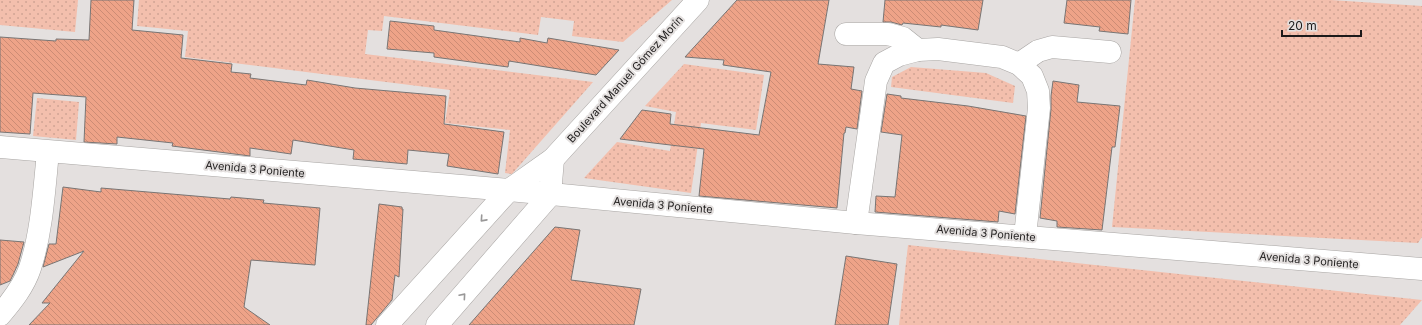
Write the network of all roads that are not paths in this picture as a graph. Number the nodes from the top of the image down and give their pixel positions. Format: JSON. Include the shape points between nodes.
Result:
{"nodes":[{"id":1,"x":698,"y":0,"type":"edge"},
{"id":2,"x":846,"y":34,"type":"dead end"},
{"id":3,"x":918,"y":50,"type":"junction"},
{"id":4,"x":1110,"y":52,"type":"dead end"},
{"id":5,"x":1019,"y":64,"type":"junction"},
{"id":6,"x":0,"y":147,"type":"edge"},
{"id":7,"x":48,"y":152,"type":"junction"},
{"id":8,"x":553,"y":159,"type":"junction"},
{"id":9,"x":509,"y":190,"type":"junction"},
{"id":10,"x":550,"y":195,"type":"junction"},
{"id":11,"x":856,"y":223,"type":"junction"},
{"id":12,"x":1025,"y":236,"type":"junction"},
{"id":13,"x":1422,"y":269,"type":"edge"},
{"id":14,"x":0,"y":315,"type":"edge"},
{"id":15,"x":387,"y":325,"type":"edge"},
{"id":16,"x":437,"y":325,"type":"edge"}],
"edges":[{"from":1,"to":8,"type":"street","name":"Boulevard Manuel Gómez Morín"},
{"from":2,"to":3,"type":"street","via":[[888,34],[903,38]]},
{"from":3,"to":5,"type":"street","via":[[938,49],[1002,58]]},
{"from":3,"to":11,"type":"street","via":[[899,55],[884,63],[876,81]]},
{"from":4,"to":5,"type":"street","via":[[1052,47],[1038,51]]},
{"from":5,"to":12,"type":"street","via":[[1032,76],[1038,91],[1039,108]]},
{"from":6,"to":7,"type":"street","name":"Avenida 3 Poniente"},
{"from":7,"to":9,"type":"street","name":"Avenida 3 Poniente"},
{"from":7,"to":14,"type":"street","via":[[39,235],[29,270],[15,298]]},
{"from":8,"to":9,"type":"street","name":"Boulevard Manuel Gómez Morín"},
{"from":8,"to":10,"type":"street"},
{"from":9,"to":10,"type":"street","name":"Avenida 3 Poniente"},
{"from":9,"to":15,"type":"street","name":"Boulevard Manuel Gómez Morín","one_way":true},
{"from":10,"to":11,"type":"street","name":"Avenida 3 Poniente"},
{"from":16,"to":10,"type":"street","one_way":true},
{"from":11,"to":12,"type":"street","name":"Avenida 3 Poniente"},
{"from":12,"to":13,"type":"street","name":"Avenida 3 Poniente"}]}
